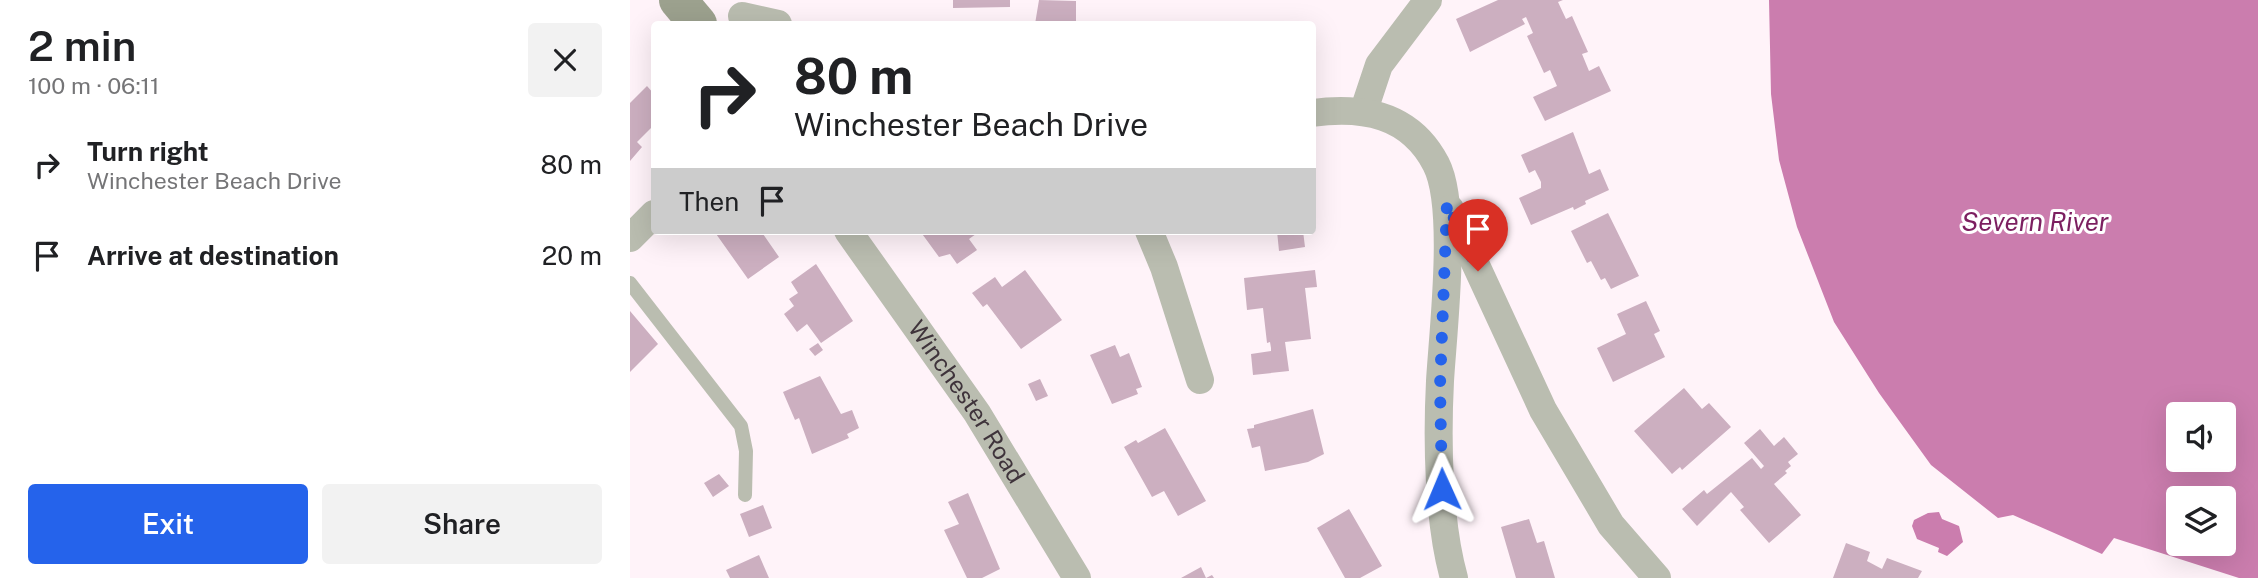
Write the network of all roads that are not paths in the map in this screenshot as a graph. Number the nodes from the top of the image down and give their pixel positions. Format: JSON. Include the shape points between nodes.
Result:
{"nodes":[{"id":1,"x":678,"y":0,"type":"edge"},
{"id":2,"x":1428,"y":0,"type":"edge"},
{"id":3,"x":744,"y":13,"type":"edge"},
{"id":4,"x":696,"y":21,"type":"edge"},
{"id":5,"x":769,"y":21,"type":"edge"},
{"id":6,"x":1364,"y":110,"type":"junction"},
{"id":7,"x":1316,"y":113,"type":"edge"},
{"id":8,"x":1447,"y":203,"type":"junction"},
{"id":9,"x":651,"y":217,"type":"edge"},
{"id":10,"x":851,"y":235,"type":"edge"},
{"id":11,"x":1151,"y":235,"type":"edge"},
{"id":12,"x":630,"y":238,"type":"edge"},
{"id":13,"x":630,"y":283,"type":"edge"},
{"id":14,"x":1200,"y":380,"type":"dead end"},
{"id":15,"x":745,"y":495,"type":"dead end"},
{"id":16,"x":1077,"y":578,"type":"edge"},
{"id":17,"x":1454,"y":578,"type":"edge"},
{"id":18,"x":1657,"y":578,"type":"edge"}],
"edges":[{"from":1,"to":4,"type":"street"},
{"from":2,"to":6,"type":"street","via":[[1379,65]]},
{"from":3,"to":5,"type":"street"},
{"from":6,"to":7,"type":"street"},
{"from":6,"to":8,"type":"street","via":[[1387,116],[1418,139],[1436,164]]},
{"from":8,"to":17,"type":"street","via":[[1440,386],[1442,489]]},
{"from":8,"to":18,"type":"street","via":[[1543,410],[1611,525]]},
{"from":9,"to":12,"type":"street"},
{"from":10,"to":16,"type":"street","name":"Winchester Road","via":[[977,413]]},
{"from":11,"to":14,"type":"street"},
{"from":13,"to":15,"type":"lane","via":[[741,426],[746,451]]}]}
